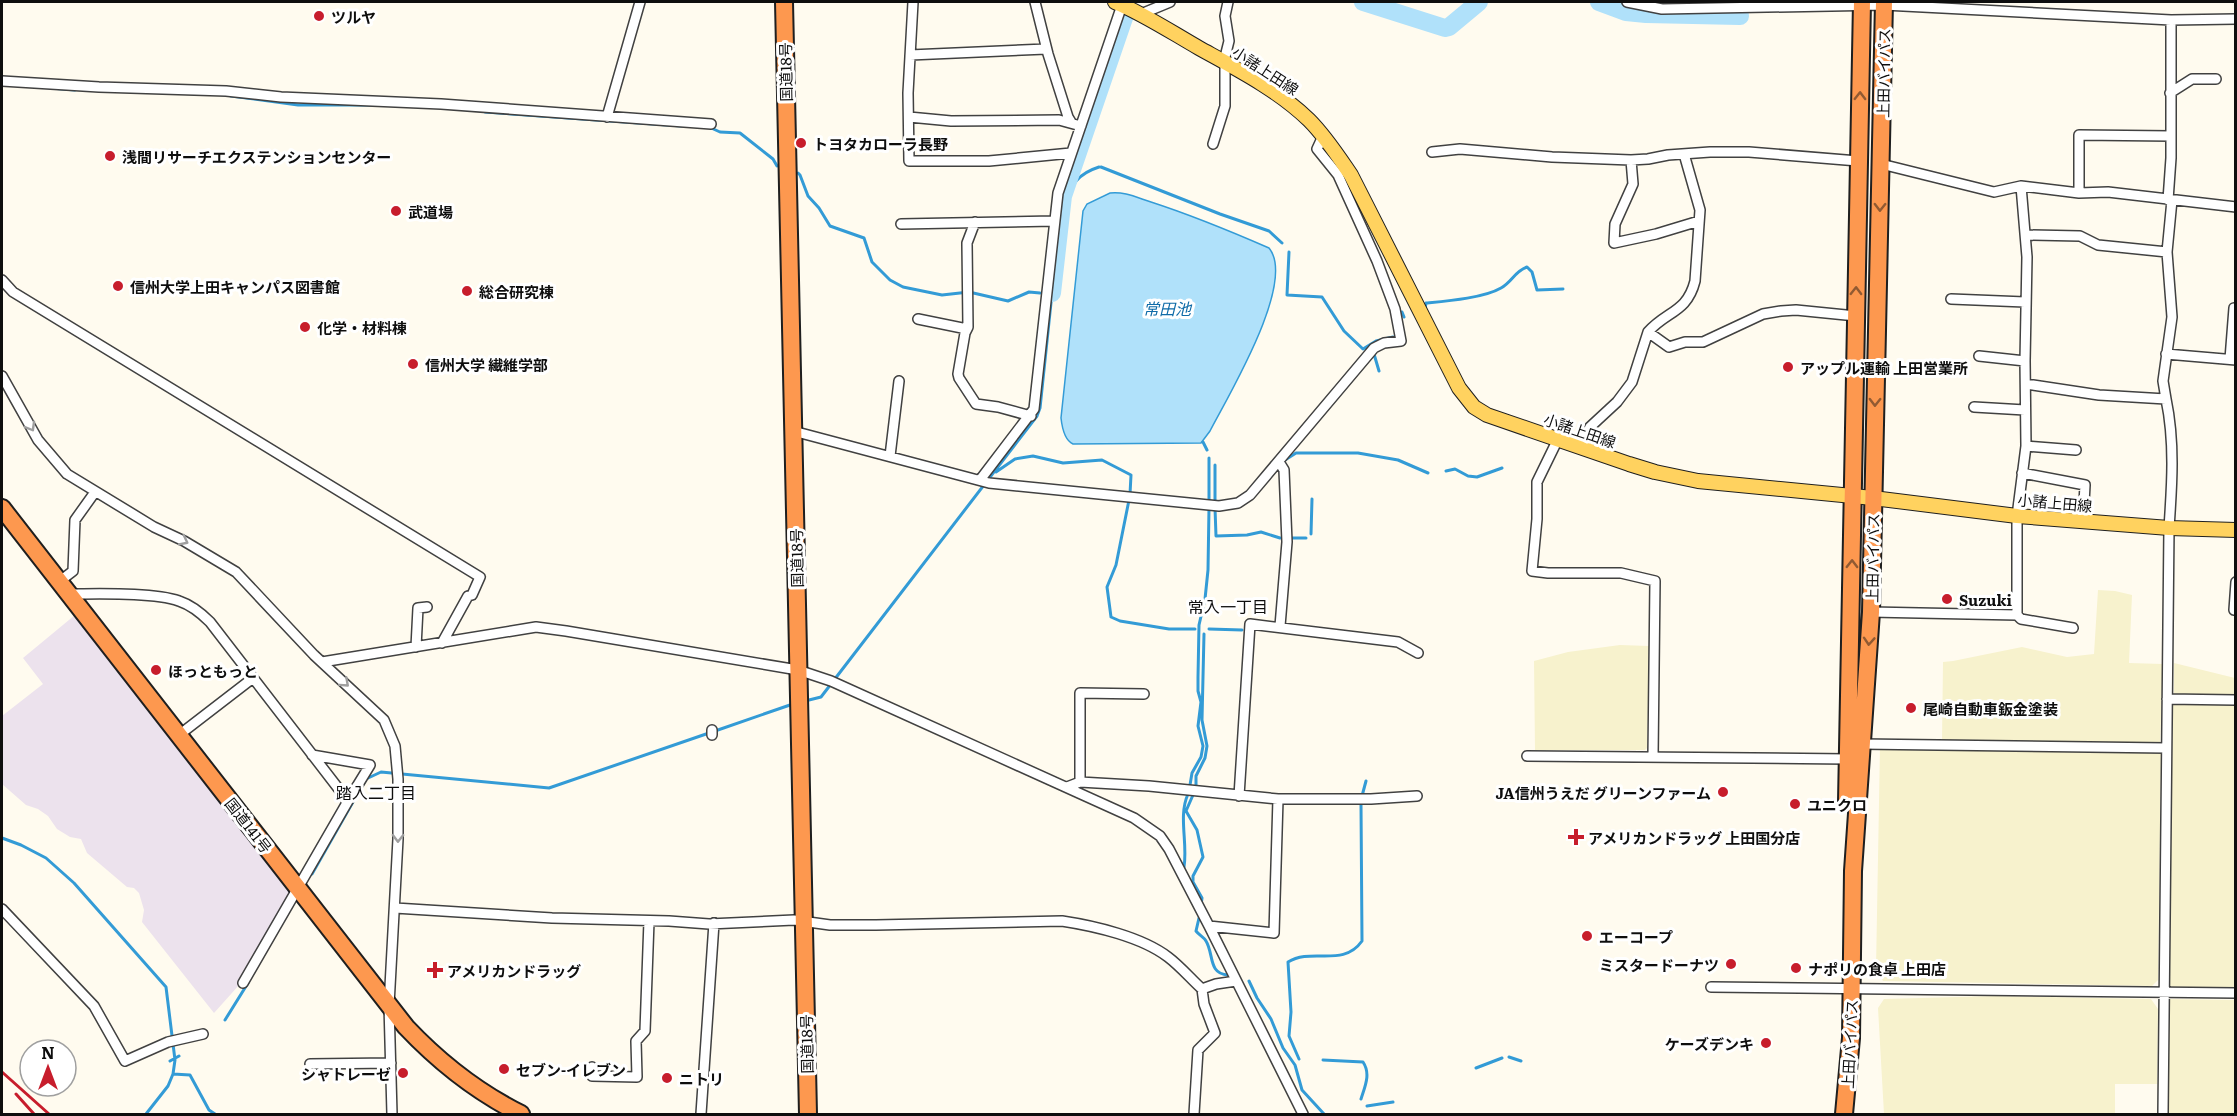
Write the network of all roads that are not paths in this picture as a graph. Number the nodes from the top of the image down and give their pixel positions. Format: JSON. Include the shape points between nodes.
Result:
{"nodes":[{"id":1,"x":640,"y":2,"type":"edge"},
{"id":2,"x":784,"y":2,"type":"edge"},
{"id":3,"x":913,"y":2,"type":"edge"},
{"id":4,"x":1035,"y":2,"type":"edge"},
{"id":5,"x":1170,"y":2,"type":"edge"},
{"id":6,"x":1228,"y":2,"type":"edge"},
{"id":7,"x":1627,"y":2,"type":"edge"},
{"id":8,"x":1119,"y":3,"type":"edge"},
{"id":9,"x":1862,"y":3,"type":"edge"},
{"id":10,"x":1884,"y":3,"type":"edge"},
{"id":11,"x":1740,"y":5,"type":"edge"},
{"id":12,"x":1141,"y":14,"type":"junction"},
{"id":13,"x":2235,"y":19,"type":"edge"},
{"id":14,"x":2171,"y":20,"type":"junction"},
{"id":15,"x":1046,"y":49,"type":"junction"},
{"id":16,"x":910,"y":55,"type":"junction"},
{"id":17,"x":1225,"y":63,"type":"junction"},
{"id":18,"x":2216,"y":79,"type":"dead end"},
{"id":19,"x":2,"y":81,"type":"edge"},
{"id":20,"x":2169,"y":93,"type":"junction"},
{"id":21,"x":607,"y":117,"type":"junction"},
{"id":22,"x":909,"y":117,"type":"junction"},
{"id":23,"x":711,"y":124,"type":"dead end"},
{"id":24,"x":1076,"y":124,"type":"junction"},
{"id":25,"x":1323,"y":136,"type":"junction"},
{"id":26,"x":2171,"y":136,"type":"junction"},
{"id":27,"x":1213,"y":144,"type":"dead end"},
{"id":28,"x":1432,"y":152,"type":"dead end"},
{"id":29,"x":1071,"y":153,"type":"junction"},
{"id":30,"x":1684,"y":154,"type":"junction"},
{"id":31,"x":1631,"y":160,"type":"junction"},
{"id":32,"x":1858,"y":161,"type":"junction"},
{"id":33,"x":1881,"y":164,"type":"junction"},
{"id":34,"x":2021,"y":186,"type":"junction"},
{"id":35,"x":2079,"y":193,"type":"junction"},
{"id":36,"x":2170,"y":200,"type":"junction"},
{"id":37,"x":2235,"y":207,"type":"edge"},
{"id":38,"x":1054,"y":221,"type":"junction"},
{"id":39,"x":1700,"y":221,"type":"junction"},
{"id":40,"x":975,"y":222,"type":"junction"},
{"id":41,"x":901,"y":224,"type":"dead end"},
{"id":42,"x":2026,"y":235,"type":"junction"},
{"id":43,"x":2167,"y":252,"type":"junction"},
{"id":44,"x":2,"y":280,"type":"edge"},
{"id":45,"x":1951,"y":299,"type":"dead end"},
{"id":46,"x":2025,"y":302,"type":"junction"},
{"id":47,"x":2235,"y":308,"type":"edge"},
{"id":48,"x":1856,"y":316,"type":"junction"},
{"id":49,"x":918,"y":319,"type":"dead end"},
{"id":50,"x":967,"y":329,"type":"junction"},
{"id":51,"x":1648,"y":332,"type":"junction"},
{"id":52,"x":2166,"y":354,"type":"junction"},
{"id":53,"x":1979,"y":356,"type":"dead end"},
{"id":54,"x":2233,"y":359,"type":"edge"},
{"id":55,"x":2025,"y":361,"type":"junction"},
{"id":56,"x":2,"y":377,"type":"edge"},
{"id":57,"x":898,"y":381,"type":"dead end"},
{"id":58,"x":2026,"y":384,"type":"junction"},
{"id":59,"x":2166,"y":399,"type":"junction"},
{"id":60,"x":1974,"y":407,"type":"dead end"},
{"id":61,"x":2025,"y":410,"type":"junction"},
{"id":62,"x":1031,"y":416,"type":"junction"},
{"id":63,"x":793,"y":431,"type":"junction"},
{"id":64,"x":1558,"y":439,"type":"junction"},
{"id":65,"x":2026,"y":446,"type":"junction"},
{"id":66,"x":1580,"y":447,"type":"junction"},
{"id":67,"x":2076,"y":450,"type":"dead end"},
{"id":68,"x":890,"y":456,"type":"junction"},
{"id":69,"x":1279,"y":462,"type":"junction"},
{"id":70,"x":2022,"y":473,"type":"junction"},
{"id":71,"x":984,"y":481,"type":"junction"},
{"id":72,"x":95,"y":492,"type":"junction"},
{"id":73,"x":1852,"y":497,"type":"junction"},
{"id":74,"x":1873,"y":498,"type":"junction"},
{"id":75,"x":2,"y":508,"type":"edge"},
{"id":76,"x":2017,"y":516,"type":"junction"},
{"id":77,"x":2082,"y":522,"type":"junction"},
{"id":78,"x":2169,"y":528,"type":"junction"},
{"id":79,"x":2235,"y":530,"type":"edge"},
{"id":80,"x":2235,"y":582,"type":"edge"},
{"id":81,"x":65,"y":588,"type":"junction"},
{"id":82,"x":428,"y":607,"type":"dead end"},
{"id":83,"x":2235,"y":610,"type":"edge"},
{"id":84,"x":1871,"y":612,"type":"junction"},
{"id":85,"x":2017,"y":615,"type":"junction"},
{"id":86,"x":1280,"y":626,"type":"junction"},
{"id":87,"x":2073,"y":628,"type":"dead end"},
{"id":88,"x":442,"y":643,"type":"junction"},
{"id":89,"x":416,"y":647,"type":"junction"},
{"id":90,"x":1418,"y":653,"type":"dead end"},
{"id":91,"x":322,"y":662,"type":"junction"},
{"id":92,"x":798,"y":670,"type":"junction"},
{"id":93,"x":253,"y":678,"type":"junction"},
{"id":94,"x":1144,"y":694,"type":"dead end"},
{"id":95,"x":2168,"y":699,"type":"junction"},
{"id":96,"x":2235,"y":700,"type":"edge"},
{"id":97,"x":179,"y":735,"type":"junction"},
{"id":98,"x":1861,"y":744,"type":"junction"},
{"id":99,"x":2166,"y":748,"type":"junction"},
{"id":100,"x":312,"y":755,"type":"junction"},
{"id":101,"x":1527,"y":756,"type":"dead end"},
{"id":102,"x":1653,"y":756,"type":"junction"},
{"id":103,"x":1848,"y":759,"type":"junction"},
{"id":104,"x":1080,"y":782,"type":"junction"},
{"id":105,"x":1067,"y":787,"type":"junction"},
{"id":106,"x":1239,"y":796,"type":"junction"},
{"id":107,"x":1417,"y":796,"type":"dead end"},
{"id":108,"x":1278,"y":799,"type":"junction"},
{"id":109,"x":348,"y":801,"type":"junction"},
{"id":110,"x":297,"y":888,"type":"junction"},
{"id":111,"x":395,"y":908,"type":"junction"},
{"id":112,"x":2,"y":909,"type":"edge"},
{"id":113,"x":649,"y":921,"type":"junction"},
{"id":114,"x":804,"y":921,"type":"junction"},
{"id":115,"x":714,"y":923,"type":"junction"},
{"id":116,"x":1209,"y":926,"type":"junction"},
{"id":117,"x":1236,"y":981,"type":"junction"},
{"id":118,"x":243,"y":983,"type":"dead end"},
{"id":119,"x":1711,"y":987,"type":"dead end"},
{"id":120,"x":1848,"y":988,"type":"junction"},
{"id":121,"x":1202,"y":989,"type":"junction"},
{"id":122,"x":2163,"y":992,"type":"junction"},
{"id":123,"x":2235,"y":993,"type":"edge"},
{"id":124,"x":389,"y":1005,"type":"junction"},
{"id":125,"x":203,"y":1034,"type":"dead end"},
{"id":126,"x":391,"y":1063,"type":"junction"},
{"id":127,"x":310,"y":1064,"type":"dead end"},
{"id":128,"x":592,"y":1067,"type":"dead end"},
{"id":129,"x":392,"y":1114,"type":"edge"},
{"id":130,"x":521,"y":1114,"type":"edge"},
{"id":131,"x":701,"y":1114,"type":"edge"},
{"id":132,"x":808,"y":1114,"type":"edge"},
{"id":133,"x":1194,"y":1114,"type":"edge"},
{"id":134,"x":1303,"y":1114,"type":"edge"},
{"id":135,"x":1843,"y":1114,"type":"edge"},
{"id":136,"x":2163,"y":1114,"type":"edge"}],
"edges":[{"from":1,"to":21,"type":"street"},
{"from":2,"to":63,"type":"highway","name":"国道18号"},
{"from":3,"to":16,"type":"street"},
{"from":4,"to":15,"type":"street"},
{"from":5,"to":12,"type":"street"},
{"from":6,"to":17,"type":"street"},
{"from":7,"to":11,"type":"street","via":[[1662,9]]},
{"from":8,"to":12,"type":"main road","name":"小諸上田線"},
{"from":8,"to":24,"type":"street"},
{"from":9,"to":10,"type":"street"},
{"from":9,"to":11,"type":"street"},
{"from":32,"to":9,"type":"highway","name":"上田バイパス","one_way":true},
{"from":10,"to":14,"type":"street"},
{"from":10,"to":33,"type":"highway","name":"上田バイパス"},
{"from":12,"to":17,"type":"main road","name":"小諸上田線"},
{"from":13,"to":14,"type":"street"},
{"from":14,"to":20,"type":"street"},
{"from":15,"to":16,"type":"street"},
{"from":15,"to":24,"type":"street","via":[[1068,117]]},
{"from":16,"to":22,"type":"street"},
{"from":17,"to":25,"type":"main road","name":"小諸上田線","via":[[1301,113]]},
{"from":17,"to":27,"type":"street","via":[[1225,106]]},
{"from":18,"to":20,"type":"street","via":[[2192,79]]},
{"from":19,"to":21,"type":"street","via":[[226,91]]},
{"from":20,"to":26,"type":"street"},
{"from":21,"to":23,"type":"street"},
{"from":22,"to":24,"type":"street","via":[[951,121],[1059,120]]},
{"from":22,"to":29,"type":"street","via":[[910,162],[989,161]]},
{"from":24,"to":29,"type":"street"},
{"from":25,"to":64,"type":"main road","name":"小諸上田線","via":[[1351,175],[1464,396],[1487,415]]},
{"from":25,"to":69,"type":"street","via":[[1317,149],[1338,175],[1377,261],[1395,309],[1401,341],[1374,348]]},
{"from":26,"to":35,"type":"street","via":[[2079,135]]},
{"from":26,"to":36,"type":"street"},
{"from":28,"to":31,"type":"street","via":[[1460,149]]},
{"from":29,"to":38,"type":"street"},
{"from":30,"to":31,"type":"street"},
{"from":30,"to":32,"type":"street","via":[[1749,152]]},
{"from":30,"to":39,"type":"street"},
{"from":31,"to":39,"type":"street","via":[[1633,184],[1616,224],[1614,243]]},
{"from":48,"to":32,"type":"highway","name":"上田バイパス","one_way":true},
{"from":33,"to":34,"type":"street","via":[[1994,192]]},
{"from":33,"to":74,"type":"highway","name":"上田バイパス","one_way":true},
{"from":34,"to":35,"type":"street"},
{"from":34,"to":42,"type":"street"},
{"from":35,"to":36,"type":"street","via":[[2108,192]]},
{"from":36,"to":37,"type":"street"},
{"from":36,"to":43,"type":"street"},
{"from":38,"to":40,"type":"street"},
{"from":38,"to":62,"type":"street"},
{"from":39,"to":51,"type":"street","via":[[1693,292],[1686,303]]},
{"from":40,"to":41,"type":"street"},
{"from":40,"to":50,"type":"street","via":[[967,243]]},
{"from":42,"to":43,"type":"street","via":[[2080,236],[2098,245]]},
{"from":42,"to":46,"type":"street"},
{"from":43,"to":52,"type":"street","via":[[2172,317]]},
{"from":44,"to":88,"type":"street","via":[[13,292],[480,577]]},
{"from":45,"to":46,"type":"street"},
{"from":46,"to":55,"type":"street"},
{"from":47,"to":54,"type":"street"},
{"from":48,"to":51,"type":"street","via":[[1781,311],[1763,314],[1703,342],[1669,347]]},
{"from":48,"to":73,"type":"highway","name":"上田バイパス"},
{"from":49,"to":50,"type":"street"},
{"from":50,"to":62,"type":"street","via":[[958,374],[975,403]]},
{"from":51,"to":66,"type":"street","via":[[1627,391],[1590,428]]},
{"from":52,"to":54,"type":"street"},
{"from":52,"to":59,"type":"street"},
{"from":53,"to":55,"type":"street"},
{"from":55,"to":58,"type":"street"},
{"from":56,"to":72,"type":"street","one_way":true,"via":[[47,453],[67,474]]},
{"from":57,"to":68,"type":"street"},
{"from":58,"to":59,"type":"street","via":[[2099,395]]},
{"from":58,"to":61,"type":"street"},
{"from":59,"to":78,"type":"street","via":[[2172,461]]},
{"from":60,"to":61,"type":"street"},
{"from":61,"to":65,"type":"street"},
{"from":62,"to":71,"type":"street"},
{"from":63,"to":68,"type":"street"},
{"from":63,"to":92,"type":"highway","name":"国道18号"},
{"from":64,"to":66,"type":"main road","name":"小諸上田線"},
{"from":64,"to":102,"type":"street","via":[[1537,482],[1532,571],[1621,573],[1655,581]]},
{"from":65,"to":67,"type":"street"},
{"from":65,"to":70,"type":"street"},
{"from":66,"to":73,"type":"main road","name":"小諸上田線","via":[[1675,477]]},
{"from":68,"to":71,"type":"street"},
{"from":69,"to":71,"type":"street","via":[[1245,499],[1219,506]]},
{"from":69,"to":86,"type":"street","via":[[1284,470],[1287,542]]},
{"from":70,"to":76,"type":"street"},
{"from":70,"to":77,"type":"street","via":[[2085,485]]},
{"from":72,"to":81,"type":"street","via":[[75,520],[73,571]]},
{"from":72,"to":91,"type":"street","one_way":true,"via":[[236,572]]},
{"from":73,"to":74,"type":"main road","name":"小諸上田線"},
{"from":103,"to":73,"type":"highway","name":"上田バイパス","one_way":true},
{"from":74,"to":76,"type":"main road","name":"小諸上田線"},
{"from":74,"to":84,"type":"highway","name":"上田バイパス"},
{"from":75,"to":81,"type":"highway","name":"国道141号"},
{"from":76,"to":77,"type":"main road","name":"小諸上田線"},
{"from":76,"to":85,"type":"street"},
{"from":77,"to":78,"type":"main road","name":"小諸上田線"},
{"from":78,"to":79,"type":"main road","name":"小諸上田線"},
{"from":78,"to":95,"type":"street"},
{"from":80,"to":83,"type":"street"},
{"from":81,"to":93,"type":"street","via":[[181,601],[210,622]]},
{"from":81,"to":97,"type":"highway","name":"国道141号"},
{"from":82,"to":89,"type":"street","via":[[418,608]]},
{"from":84,"to":85,"type":"street"},
{"from":84,"to":98,"type":"highway","name":"上田バイパス","one_way":true},
{"from":85,"to":87,"type":"street"},
{"from":86,"to":90,"type":"street","via":[[1398,642]]},
{"from":86,"to":106,"type":"street","via":[[1250,624]]},
{"from":88,"to":89,"type":"street"},
{"from":88,"to":92,"type":"street","via":[[543,627]]},
{"from":89,"to":91,"type":"street"},
{"from":91,"to":111,"type":"street","one_way":true,"via":[[384,720],[395,746]]},
{"from":92,"to":105,"type":"street"},
{"from":92,"to":114,"type":"highway","name":"国道18号"},
{"from":93,"to":97,"type":"street"},
{"from":93,"to":100,"type":"street"},
{"from":94,"to":104,"type":"street","via":[[1080,693]]},
{"from":95,"to":96,"type":"street"},
{"from":95,"to":99,"type":"street"},
{"from":97,"to":110,"type":"highway","name":"国道141号"},
{"from":98,"to":99,"type":"street"},
{"from":98,"to":120,"type":"highway","name":"上田バイパス"},
{"from":99,"to":122,"type":"street"},
{"from":100,"to":109,"type":"street"},
{"from":100,"to":109,"type":"street","via":[[370,765]]},
{"from":101,"to":102,"type":"street"},
{"from":102,"to":103,"type":"street"},
{"from":103,"to":120,"type":"highway","name":"上田バイパス"},
{"from":104,"to":105,"type":"street"},
{"from":104,"to":106,"type":"street"},
{"from":105,"to":116,"type":"street","via":[[1134,818],[1160,836]]},
{"from":106,"to":108,"type":"street"},
{"from":107,"to":108,"type":"street"},
{"from":108,"to":116,"type":"street","via":[[1274,933]]},
{"from":109,"to":110,"type":"street"},
{"from":110,"to":118,"type":"street"},
{"from":110,"to":124,"type":"highway","name":"国道141号"},
{"from":111,"to":113,"type":"street"},
{"from":111,"to":124,"type":"street"},
{"from":112,"to":125,"type":"street","via":[[94,1006],[125,1061],[172,1041]]},
{"from":113,"to":115,"type":"street"},
{"from":113,"to":128,"type":"street","via":[[645,1031],[636,1041],[637,1077],[592,1076]]},
{"from":114,"to":115,"type":"street"},
{"from":114,"to":121,"type":"street","via":[[876,925],[1062,921],[1131,938],[1167,956]]},
{"from":114,"to":132,"type":"highway","name":"国道18号"},
{"from":115,"to":131,"type":"street"},
{"from":116,"to":117,"type":"street"},
{"from":117,"to":121,"type":"street"},
{"from":117,"to":134,"type":"street"},
{"from":119,"to":120,"type":"street"},
{"from":120,"to":122,"type":"street"},
{"from":120,"to":135,"type":"highway","name":"上田バイパス"},
{"from":121,"to":133,"type":"street","via":[[1215,1033],[1198,1050]]},
{"from":122,"to":123,"type":"street"},
{"from":122,"to":136,"type":"street"},
{"from":124,"to":126,"type":"street"},
{"from":124,"to":130,"type":"highway","name":"国道141号","via":[[420,1042],[455,1072]]},
{"from":126,"to":127,"type":"street"},
{"from":126,"to":129,"type":"street"}]}
